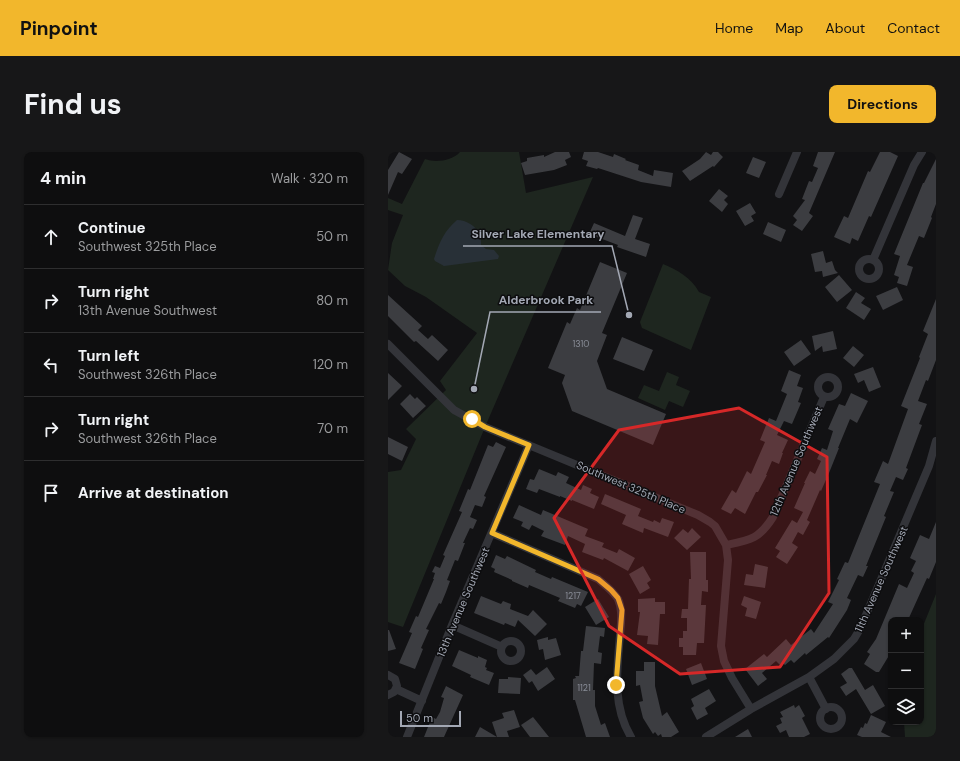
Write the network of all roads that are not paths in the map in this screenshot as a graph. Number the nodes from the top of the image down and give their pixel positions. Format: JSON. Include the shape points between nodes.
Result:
{"nodes":[{"id":1,"x":797,"y":152,"type":"edge"},
{"id":2,"x":922,"y":152,"type":"edge"},
{"id":3,"x":779,"y":194,"type":"dead end"},
{"id":4,"x":872,"y":260,"type":"dead end"},
{"id":5,"x":388,"y":344,"type":"edge"},
{"id":6,"x":824,"y":396,"type":"dead end"},
{"id":7,"x":936,"y":441,"type":"edge"},
{"id":8,"x":529,"y":445,"type":"junction"},
{"id":9,"x":492,"y":533,"type":"junction"},
{"id":10,"x":726,"y":545,"type":"junction"},
{"id":11,"x":452,"y":625,"type":"junction"},
{"id":12,"x":502,"y":647,"type":"dead end"},
{"id":13,"x":388,"y":675,"type":"edge"},
{"id":14,"x":809,"y":677,"type":"junction"},
{"id":15,"x":396,"y":689,"type":"junction"},
{"id":16,"x":388,"y":695,"type":"edge"},
{"id":17,"x":422,"y":701,"type":"junction"},
{"id":18,"x":826,"y":709,"type":"dead end"},
{"id":19,"x":750,"y":710,"type":"junction"},
{"id":20,"x":407,"y":737,"type":"edge"},
{"id":21,"x":631,"y":737,"type":"edge"},
{"id":22,"x":706,"y":737,"type":"edge"}],
"edges":[{"from":1,"to":3,"type":"street"},
{"from":2,"to":4,"type":"street"},
{"from":5,"to":8,"type":"street","name":"Southwest 325th Place","via":[[454,410],[485,427]]},
{"from":6,"to":10,"type":"street","name":"12th Avenue Southwest","via":[[767,527],[749,540]]},
{"from":7,"to":14,"type":"street","name":"11th Avenue Southwest","via":[[929,466],[860,629],[854,639],[834,659]]},
{"from":8,"to":9,"type":"street","name":"13th Avenue Southwest"},
{"from":8,"to":10,"type":"street","name":"Southwest 325th Place","via":[[698,515],[715,526]]},
{"from":9,"to":11,"type":"street","name":"13th Avenue Southwest"},
{"from":9,"to":21,"type":"street","via":[[598,579],[618,598],[622,610],[616,685],[621,714]]},
{"from":10,"to":19,"type":"street","name":"Southwest 325th Place","via":[[728,560],[721,646],[724,661]]},
{"from":11,"to":12,"type":"street"},
{"from":11,"to":17,"type":"street","name":"13th Avenue Southwest"},
{"from":13,"to":15,"type":"street","via":[[395,679]]},
{"from":14,"to":18,"type":"street"},
{"from":14,"to":19,"type":"street","name":"11th Avenue Southwest"},
{"from":15,"to":16,"type":"street"},
{"from":15,"to":17,"type":"street"},
{"from":17,"to":20,"type":"street","name":"13th Avenue Southwest"},
{"from":19,"to":22,"type":"street","name":"11th Avenue Southwest"}]}
